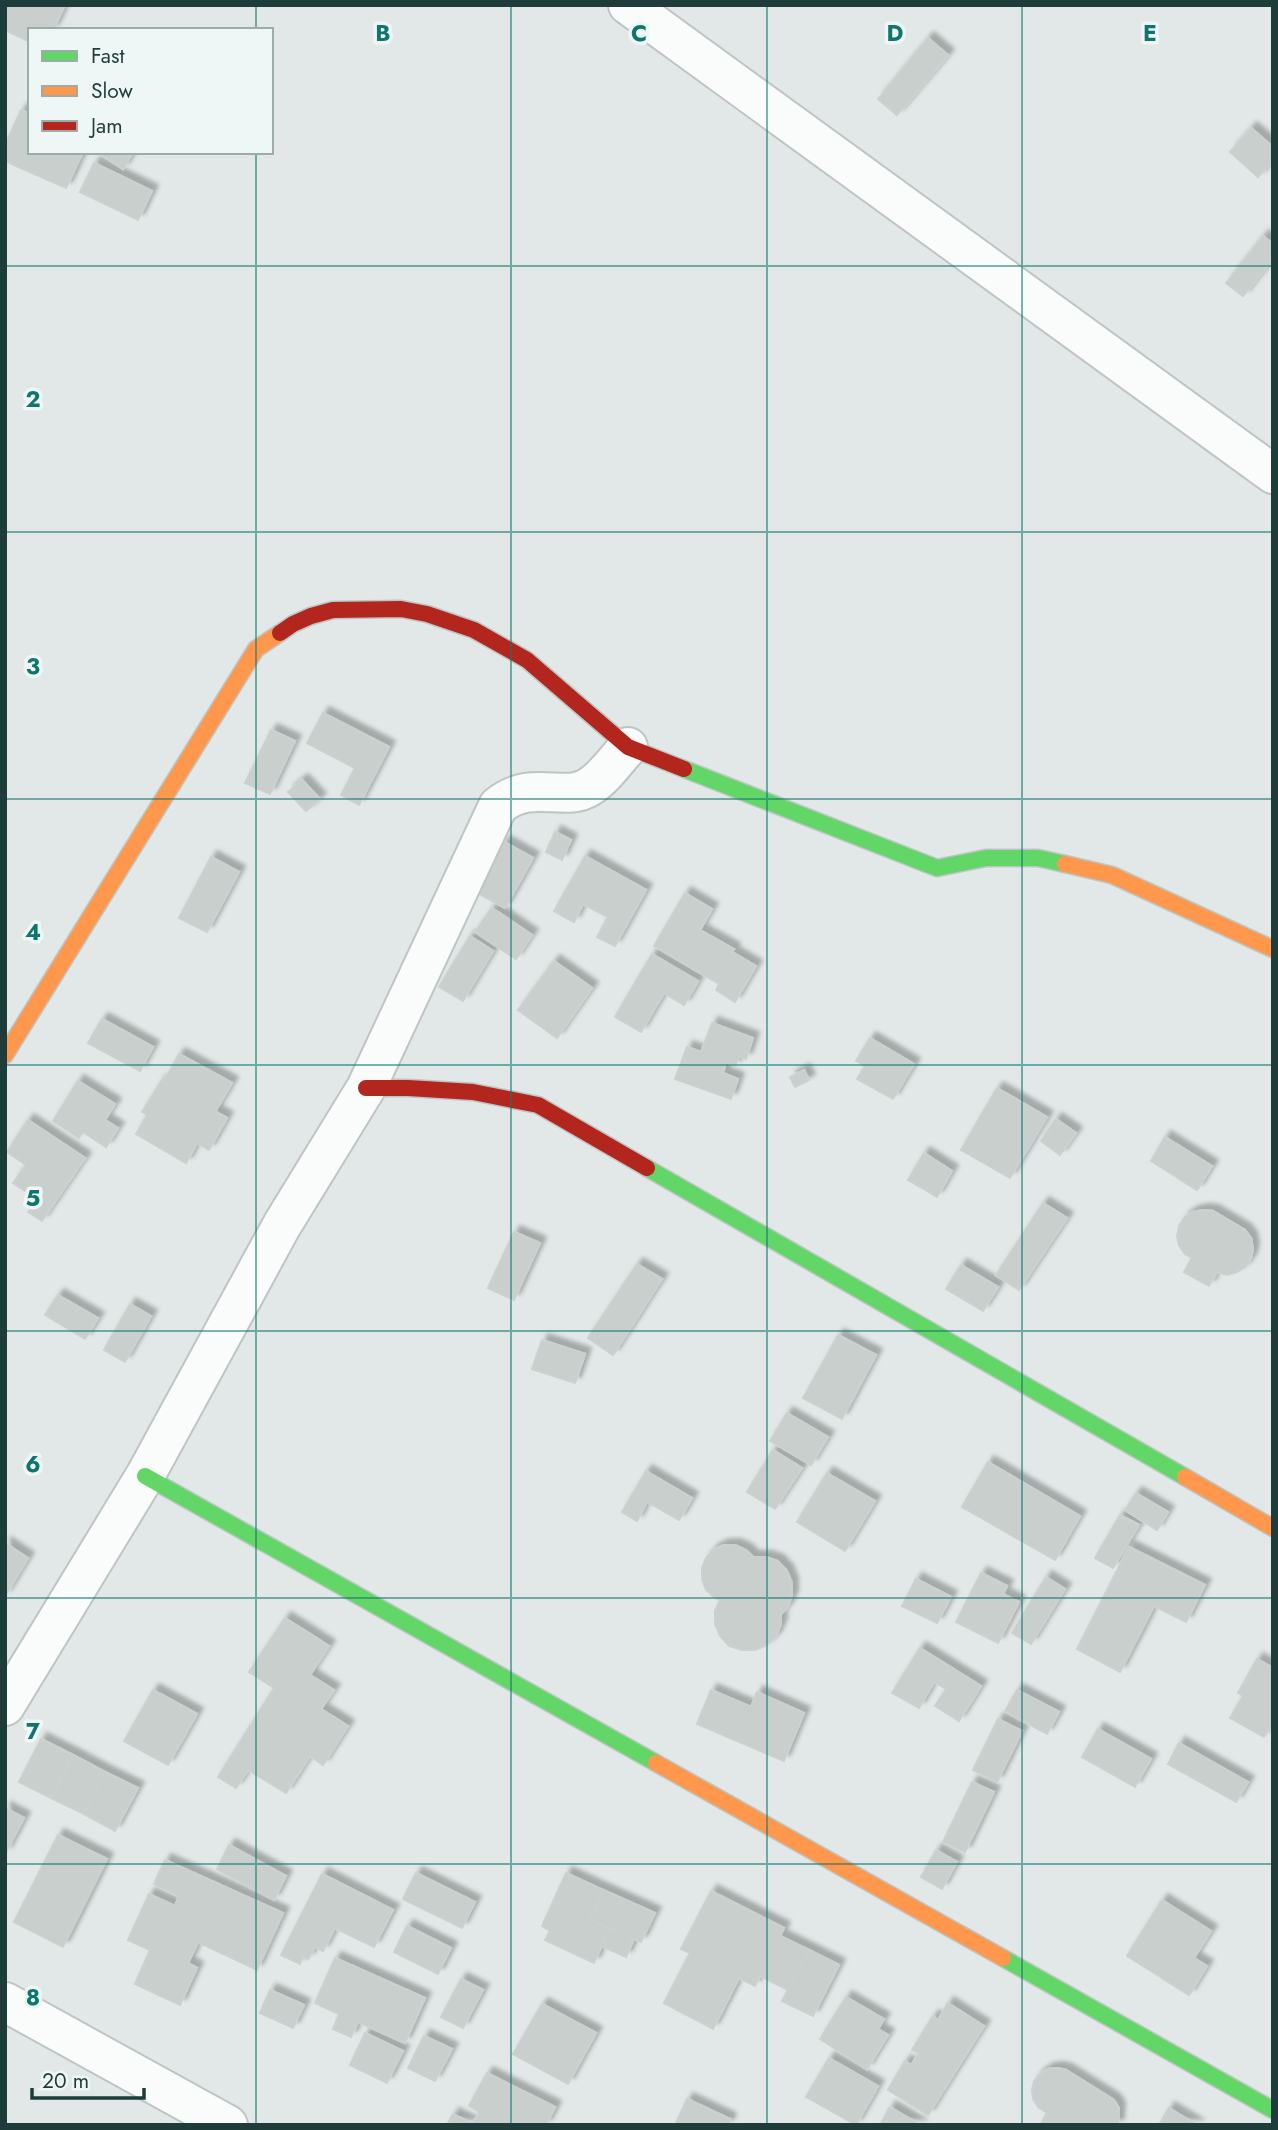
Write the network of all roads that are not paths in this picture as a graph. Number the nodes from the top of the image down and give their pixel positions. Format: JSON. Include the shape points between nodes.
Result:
{"nodes":[{"id":1,"x":628,"y":5,"type":"edge"},
{"id":2,"x":1273,"y":474,"type":"edge"},
{"id":3,"x":628,"y":747,"type":"junction"},
{"id":4,"x":1273,"y":949,"type":"edge"},
{"id":5,"x":5,"y":1055,"type":"edge"},
{"id":6,"x":366,"y":1088,"type":"junction"},
{"id":7,"x":145,"y":1476,"type":"junction"},
{"id":8,"x":1273,"y":1528,"type":"edge"},
{"id":9,"x":5,"y":1706,"type":"edge"},
{"id":10,"x":5,"y":2002,"type":"edge"},
{"id":11,"x":1273,"y":2110,"type":"edge"},
{"id":12,"x":228,"y":2125,"type":"edge"}],
"edges":[{"from":1,"to":2,"type":"street"},
{"from":3,"to":4,"type":"street","via":[[937,868],[986,858],[1038,858],[1112,875]]},
{"from":3,"to":5,"type":"street","via":[[527,660],[474,630],[427,614],[389,608],[332,610],[292,624],[256,649]]},
{"from":3,"to":6,"type":"street","via":[[587,789],[522,793],[498,806]]},
{"from":6,"to":7,"type":"street","via":[[282,1225]]},
{"from":6,"to":8,"type":"street","via":[[473,1093],[538,1105]]},
{"from":7,"to":9,"type":"street"},
{"from":7,"to":11,"type":"street"},
{"from":10,"to":12,"type":"street"}]}
